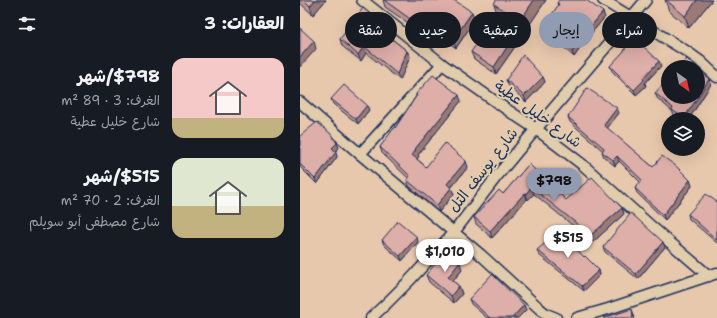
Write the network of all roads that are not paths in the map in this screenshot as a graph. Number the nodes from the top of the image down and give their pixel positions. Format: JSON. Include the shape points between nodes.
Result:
{"nodes":[{"id":1,"x":362,"y":0,"type":"edge"},
{"id":2,"x":603,"y":0,"type":"edge"},
{"id":3,"x":646,"y":0,"type":"edge"},
{"id":4,"x":624,"y":12,"type":"edge"},
{"id":5,"x":635,"y":12,"type":"edge"},
{"id":6,"x":657,"y":33,"type":"edge"},
{"id":7,"x":604,"y":48,"type":"edge"},
{"id":8,"x":442,"y":64,"type":"junction"},
{"id":9,"x":717,"y":77,"type":"edge"},
{"id":10,"x":300,"y":102,"type":"edge"},
{"id":11,"x":536,"y":129,"type":"junction"},
{"id":12,"x":360,"y":154,"type":"junction"},
{"id":13,"x":454,"y":232,"type":"junction"},
{"id":14,"x":713,"y":274,"type":"edge"},
{"id":15,"x":371,"y":318,"type":"edge"},
{"id":16,"x":556,"y":318,"type":"edge"},
{"id":17,"x":577,"y":318,"type":"edge"}],
"edges":[{"from":1,"to":8,"type":"street","name":"شارع خليل عطية"},
{"from":2,"to":4,"type":"street"},
{"from":3,"to":5,"type":"street","name":"شارع يوسف التل"},
{"from":6,"to":9,"type":"street","via":[[700,61]]},
{"from":7,"to":11,"type":"street","name":"شارع يوسف التل"},
{"from":8,"to":11,"type":"street","name":"شارع خليل عطية"},
{"from":8,"to":12,"type":"street"},
{"from":10,"to":12,"type":"street"},
{"from":11,"to":13,"type":"street","name":"شارع يوسف التل"},
{"from":11,"to":14,"type":"street","name":"شارع خليل عطية","via":[[583,165],[652,227]]},
{"from":12,"to":13,"type":"street"},
{"from":13,"to":15,"type":"street","name":"شارع يوسف التل"},
{"from":13,"to":16,"type":"street","via":[[540,309]]},
{"from":14,"to":17,"type":"street"}]}
